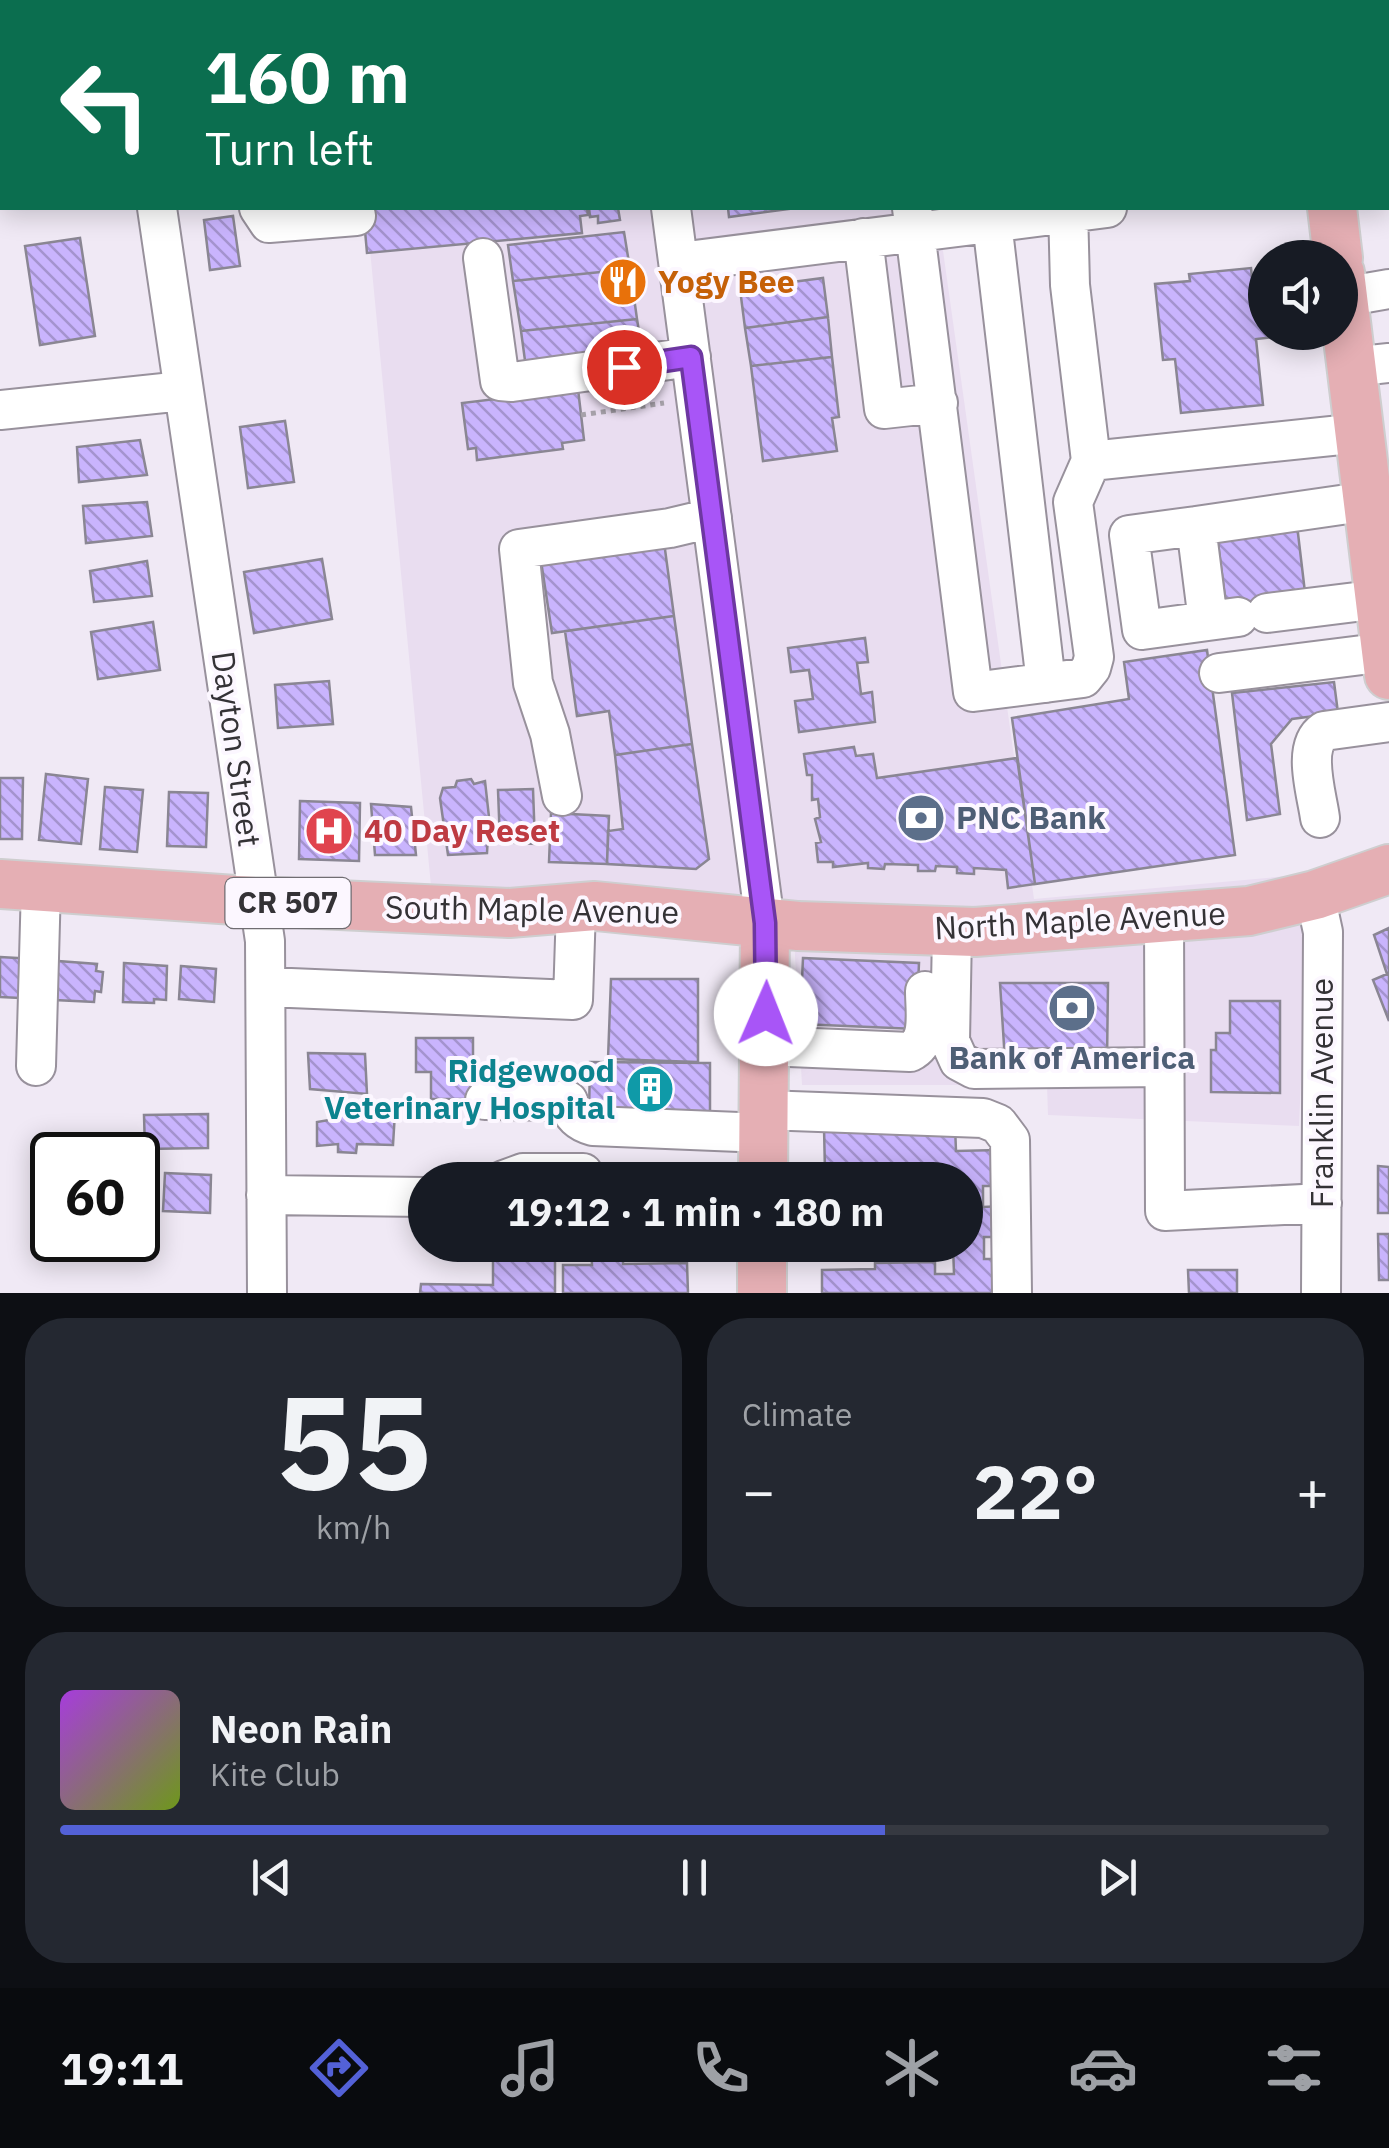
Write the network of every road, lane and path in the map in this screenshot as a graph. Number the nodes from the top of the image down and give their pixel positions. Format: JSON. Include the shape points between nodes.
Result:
{"nodes":[{"id":1,"x":157,"y":210,"type":"edge"},
{"id":2,"x":260,"y":210,"type":"edge"},
{"id":3,"x":671,"y":210,"type":"edge"},
{"id":4,"x":1068,"y":210,"type":"edge"},
{"id":5,"x":1332,"y":210,"type":"edge"},
{"id":6,"x":356,"y":216,"type":"dead end"},
{"id":7,"x":914,"y":219,"type":"edge"},
{"id":8,"x":992,"y":222,"type":"junction"},
{"id":9,"x":863,"y":238,"type":"junction"},
{"id":10,"x":1336,"y":240,"type":"edge"},
{"id":11,"x":484,"y":258,"type":"dead end"},
{"id":12,"x":678,"y":262,"type":"junction"},
{"id":13,"x":1358,"y":280,"type":"edge"},
{"id":14,"x":1389,"y":288,"type":"edge"},
{"id":15,"x":1358,"y":329,"type":"edge"},
{"id":16,"x":691,"y":357,"type":"junction"},
{"id":17,"x":1370,"y":365,"type":"edge"},
{"id":18,"x":182,"y":391,"type":"junction"},
{"id":19,"x":667,"y":403,"type":"dead end"},
{"id":20,"x":938,"y":403,"type":"junction"},
{"id":21,"x":0,"y":410,"type":"edge"},
{"id":22,"x":581,"y":415,"type":"dead end"},
{"id":23,"x":1360,"y":433,"type":"junction"},
{"id":24,"x":1091,"y":462,"type":"junction"},
{"id":25,"x":1379,"y":500,"type":"edge"},
{"id":26,"x":712,"y":518,"type":"junction"},
{"id":27,"x":1196,"y":526,"type":"junction"},
{"id":28,"x":1380,"y":600,"type":"junction"},
{"id":29,"x":1238,"y":617,"type":"junction"},
{"id":30,"x":1388,"y":663,"type":"edge"},
{"id":31,"x":1219,"y":673,"type":"dead end"},
{"id":32,"x":1064,"y":681,"type":"junction"},
{"id":33,"x":1389,"y":722,"type":"edge"},
{"id":34,"x":562,"y":796,"type":"dead end"},
{"id":35,"x":1320,"y":818,"type":"dead end"},
{"id":36,"x":1389,"y":869,"type":"edge"},
{"id":37,"x":21,"y":885,"type":"edge"},
{"id":38,"x":1315,"y":894,"type":"junction"},
{"id":39,"x":260,"y":902,"type":"junction"},
{"id":40,"x":576,"y":908,"type":"junction"},
{"id":41,"x":1164,"y":917,"type":"junction"},
{"id":42,"x":765,"y":923,"type":"junction"},
{"id":43,"x":939,"y":932,"type":"junction"},
{"id":44,"x":267,"y":987,"type":"junction"},
{"id":45,"x":765,"y":1046,"type":"junction"},
{"id":46,"x":36,"y":1066,"type":"dead end"},
{"id":47,"x":1164,"y":1067,"type":"junction"},
{"id":48,"x":486,"y":1100,"type":"dead end"},
{"id":49,"x":764,"y":1121,"type":"junction"},
{"id":50,"x":763,"y":1162,"type":"edge"},
{"id":51,"x":266,"y":1196,"type":"junction"},
{"id":52,"x":408,"y":1198,"type":"edge"},
{"id":53,"x":1322,"y":1203,"type":"junction"},
{"id":54,"x":762,"y":1262,"type":"edge"},
{"id":55,"x":267,"y":1293,"type":"edge"},
{"id":56,"x":762,"y":1293,"type":"edge"},
{"id":57,"x":1012,"y":1293,"type":"edge"},
{"id":58,"x":1322,"y":1293,"type":"edge"}],
"edges":[{"from":1,"to":18,"type":"street","name":"Dayton Street"},
{"from":2,"to":6,"type":"street","via":[[270,223]]},
{"from":3,"to":12,"type":"street"},
{"from":4,"to":8,"type":"street"},
{"from":4,"to":24,"type":"street"},
{"from":5,"to":10,"type":"main road"},
{"from":7,"to":8,"type":"street"},
{"from":7,"to":9,"type":"street"},
{"from":7,"to":20,"type":"street"},
{"from":8,"to":32,"type":"street"},
{"from":9,"to":12,"type":"street"},
{"from":9,"to":20,"type":"street","via":[[884,409]]},
{"from":11,"to":16,"type":"street","via":[[500,380]]},
{"from":12,"to":16,"type":"street"},
{"from":13,"to":14,"type":"street"},
{"from":15,"to":17,"type":"main road"},
{"from":16,"to":26,"type":"street"},
{"from":17,"to":23,"type":"main road"},
{"from":18,"to":21,"type":"street"},
{"from":18,"to":39,"type":"street","name":"Dayton Street"},
{"from":19,"to":22,"type":"path"},
{"from":20,"to":32,"type":"street","via":[[973,692]]},
{"from":23,"to":24,"type":"street"},
{"from":23,"to":25,"type":"main road"},
{"from":24,"to":32,"type":"street","via":[[1073,502],[1094,657],[1091,668]]},
{"from":25,"to":27,"type":"street"},
{"from":25,"to":28,"type":"main road"},
{"from":26,"to":34,"type":"street","via":[[519,550],[533,682]]},
{"from":26,"to":42,"type":"street"},
{"from":27,"to":29,"type":"street"},
{"from":27,"to":29,"type":"street","via":[[1130,535],[1142,630]]},
{"from":28,"to":29,"type":"street"},
{"from":28,"to":30,"type":"main road"},
{"from":30,"to":31,"type":"street"},
{"from":33,"to":35,"type":"street","via":[[1317,736],[1312,751]]},
{"from":36,"to":38,"type":"main road","name":"North Maple Avenue","number":"CR 507"},
{"from":37,"to":39,"type":"main road","name":"South Maple Avenue","number":"CR 507"},
{"from":37,"to":46,"type":"street"},
{"from":38,"to":41,"type":"main road","name":"North Maple Avenue","number":"CR 507","via":[[1249,911]]},
{"from":38,"to":53,"type":"street","name":"Franklin Avenue","via":[[1323,932]]},
{"from":39,"to":40,"type":"main road","name":"South Maple Avenue","number":"CR 507","via":[[509,912]]},
{"from":39,"to":44,"type":"street","name":"Dayton Street"},
{"from":40,"to":42,"type":"main road","name":"South Maple Avenue","number":"CR 507"},
{"from":40,"to":44,"type":"street","via":[[572,1000]]},
{"from":41,"to":43,"type":"main road","name":"North Maple Avenue","number":"CR 507"},
{"from":41,"to":47,"type":"street"},
{"from":42,"to":43,"type":"main road","name":"North Maple Avenue","number":"CR 507"},
{"from":42,"to":45,"type":"main road"},
{"from":43,"to":45,"type":"street","via":[[917,1049]]},
{"from":43,"to":47,"type":"street","via":[[950,1041],[959,1061],[974,1070]]},
{"from":44,"to":51,"type":"street","name":"Dayton Street"},
{"from":45,"to":49,"type":"main road"},
{"from":47,"to":53,"type":"street","via":[[1165,1210]]},
{"from":48,"to":49,"type":"street","via":[[568,1102],[574,1116],[593,1126]]},
{"from":49,"to":50,"type":"main road"},
{"from":49,"to":57,"type":"street","via":[[983,1118],[998,1124],[1010,1140]]},
{"from":51,"to":52,"type":"street"},
{"from":51,"to":55,"type":"street","name":"Dayton Street"},
{"from":53,"to":58,"type":"street","name":"Franklin Avenue"},
{"from":54,"to":56,"type":"main road"}]}
